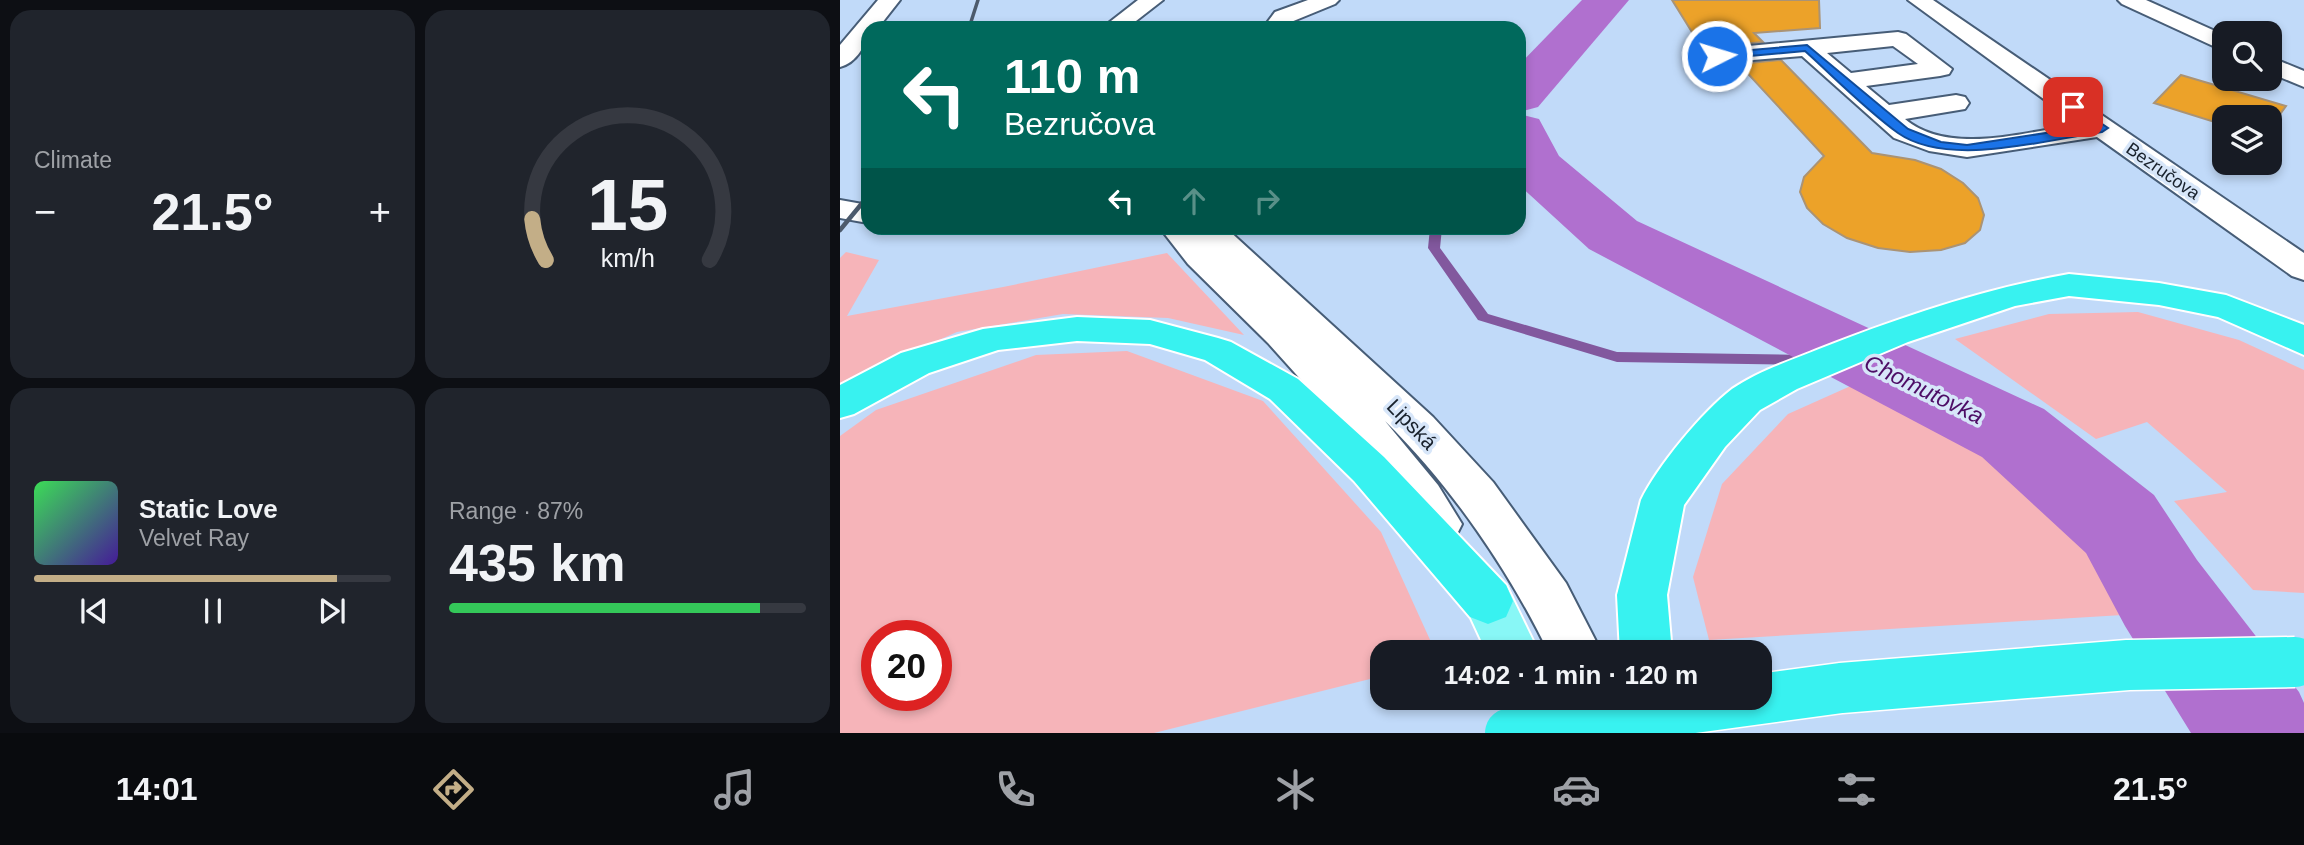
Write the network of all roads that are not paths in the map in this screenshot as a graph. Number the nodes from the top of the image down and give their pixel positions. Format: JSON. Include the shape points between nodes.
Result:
{"nodes":[{"id":1,"x":889,"y":0,"type":"edge"},
{"id":2,"x":1154,"y":0,"type":"edge"},
{"id":3,"x":1328,"y":0,"type":"edge"},
{"id":4,"x":1919,"y":0,"type":"edge"},
{"id":5,"x":2129,"y":0,"type":"edge"},
{"id":6,"x":872,"y":21,"type":"edge"},
{"id":7,"x":1123,"y":21,"type":"edge"},
{"id":8,"x":1135,"y":21,"type":"edge"},
{"id":9,"x":1280,"y":21,"type":"edge"},
{"id":10,"x":861,"y":34,"type":"edge"},
{"id":11,"x":2212,"y":38,"type":"edge"},
{"id":12,"x":1807,"y":48,"type":"junction"},
{"id":13,"x":1717,"y":56,"type":"dead end"},
{"id":14,"x":840,"y":60,"type":"edge"},
{"id":15,"x":2282,"y":70,"type":"edge"},
{"id":16,"x":1845,"y":80,"type":"junction"},
{"id":17,"x":2304,"y":80,"type":"edge"},
{"id":18,"x":1956,"y":103,"type":"dead end"},
{"id":19,"x":1884,"y":114,"type":"junction"},
{"id":20,"x":2102,"y":128,"type":"junction"},
{"id":21,"x":861,"y":194,"type":"edge"},
{"id":22,"x":840,"y":196,"type":"edge"},
{"id":23,"x":840,"y":209,"type":"edge"},
{"id":24,"x":861,"y":213,"type":"edge"},
{"id":25,"x":1181,"y":235,"type":"edge"},
{"id":26,"x":1215,"y":235,"type":"edge"},
{"id":27,"x":2304,"y":269,"type":"edge"},
{"id":28,"x":2304,"y":342,"type":"edge"},
{"id":29,"x":840,"y":403,"type":"edge"},
{"id":30,"x":1488,"y":601,"type":"junction"},
{"id":31,"x":1507,"y":640,"type":"edge"},
{"id":32,"x":1569,"y":640,"type":"edge"},
{"id":33,"x":1645,"y":640,"type":"edge"},
{"id":34,"x":2301,"y":660,"type":"edge"},
{"id":35,"x":1539,"y":710,"type":"edge"},
{"id":36,"x":1604,"y":710,"type":"edge"},
{"id":37,"x":1650,"y":710,"type":"edge"},
{"id":38,"x":1510,"y":733,"type":"edge"},
{"id":39,"x":1548,"y":733,"type":"edge"},
{"id":40,"x":1613,"y":733,"type":"edge"},
{"id":41,"x":1653,"y":733,"type":"edge"}],
"edges":[{"from":1,"to":6,"type":"street"},
{"from":2,"to":7,"type":"street"},
{"from":2,"to":8,"type":"street"},
{"from":3,"to":9,"type":"street"},
{"from":4,"to":20,"type":"street","name":"Bezručova"},
{"from":5,"to":11,"type":"street"},
{"from":10,"to":14,"type":"street"},
{"from":12,"to":13,"type":"street"},
{"from":12,"to":16,"type":"street"},
{"from":12,"to":16,"type":"street","via":[[1898,39],[1940,69]]},
{"from":15,"to":17,"type":"street"},
{"from":16,"to":19,"type":"street"},
{"from":18,"to":19,"type":"street"},
{"from":19,"to":20,"type":"street","via":[[1904,132],[1967,149]]},
{"from":20,"to":27,"type":"street","name":"Bezručova"},
{"from":21,"to":22,"type":"street"},
{"from":23,"to":24,"type":"street"},
{"from":25,"to":30,"type":"street","name":"Lipská","via":[[1281,334],[1381,446]]},
{"from":26,"to":32,"type":"street","name":"Lipská","via":[[1419,428],[1477,495],[1548,599]]},
{"from":28,"to":33,"type":"highway","via":[[2226,307],[2160,294],[2069,285],[2009,296],[1895,333],[1783,379],[1746,400],[1710,436],[1663,500],[1642,595]]},
{"from":29,"to":30,"type":"highway","via":[[915,363],[996,338],[1077,329],[1150,332],[1218,351],[1284,389],[1368,469]]},
{"from":30,"to":31,"type":"main road","name":"Lipská"},
{"from":34,"to":38,"type":"highway","bridge":true,"via":[[2128,665],[1841,688]]},
{"from":35,"to":39,"type":"main road"},
{"from":36,"to":40,"type":"street"},
{"from":37,"to":41,"type":"highway"}]}
